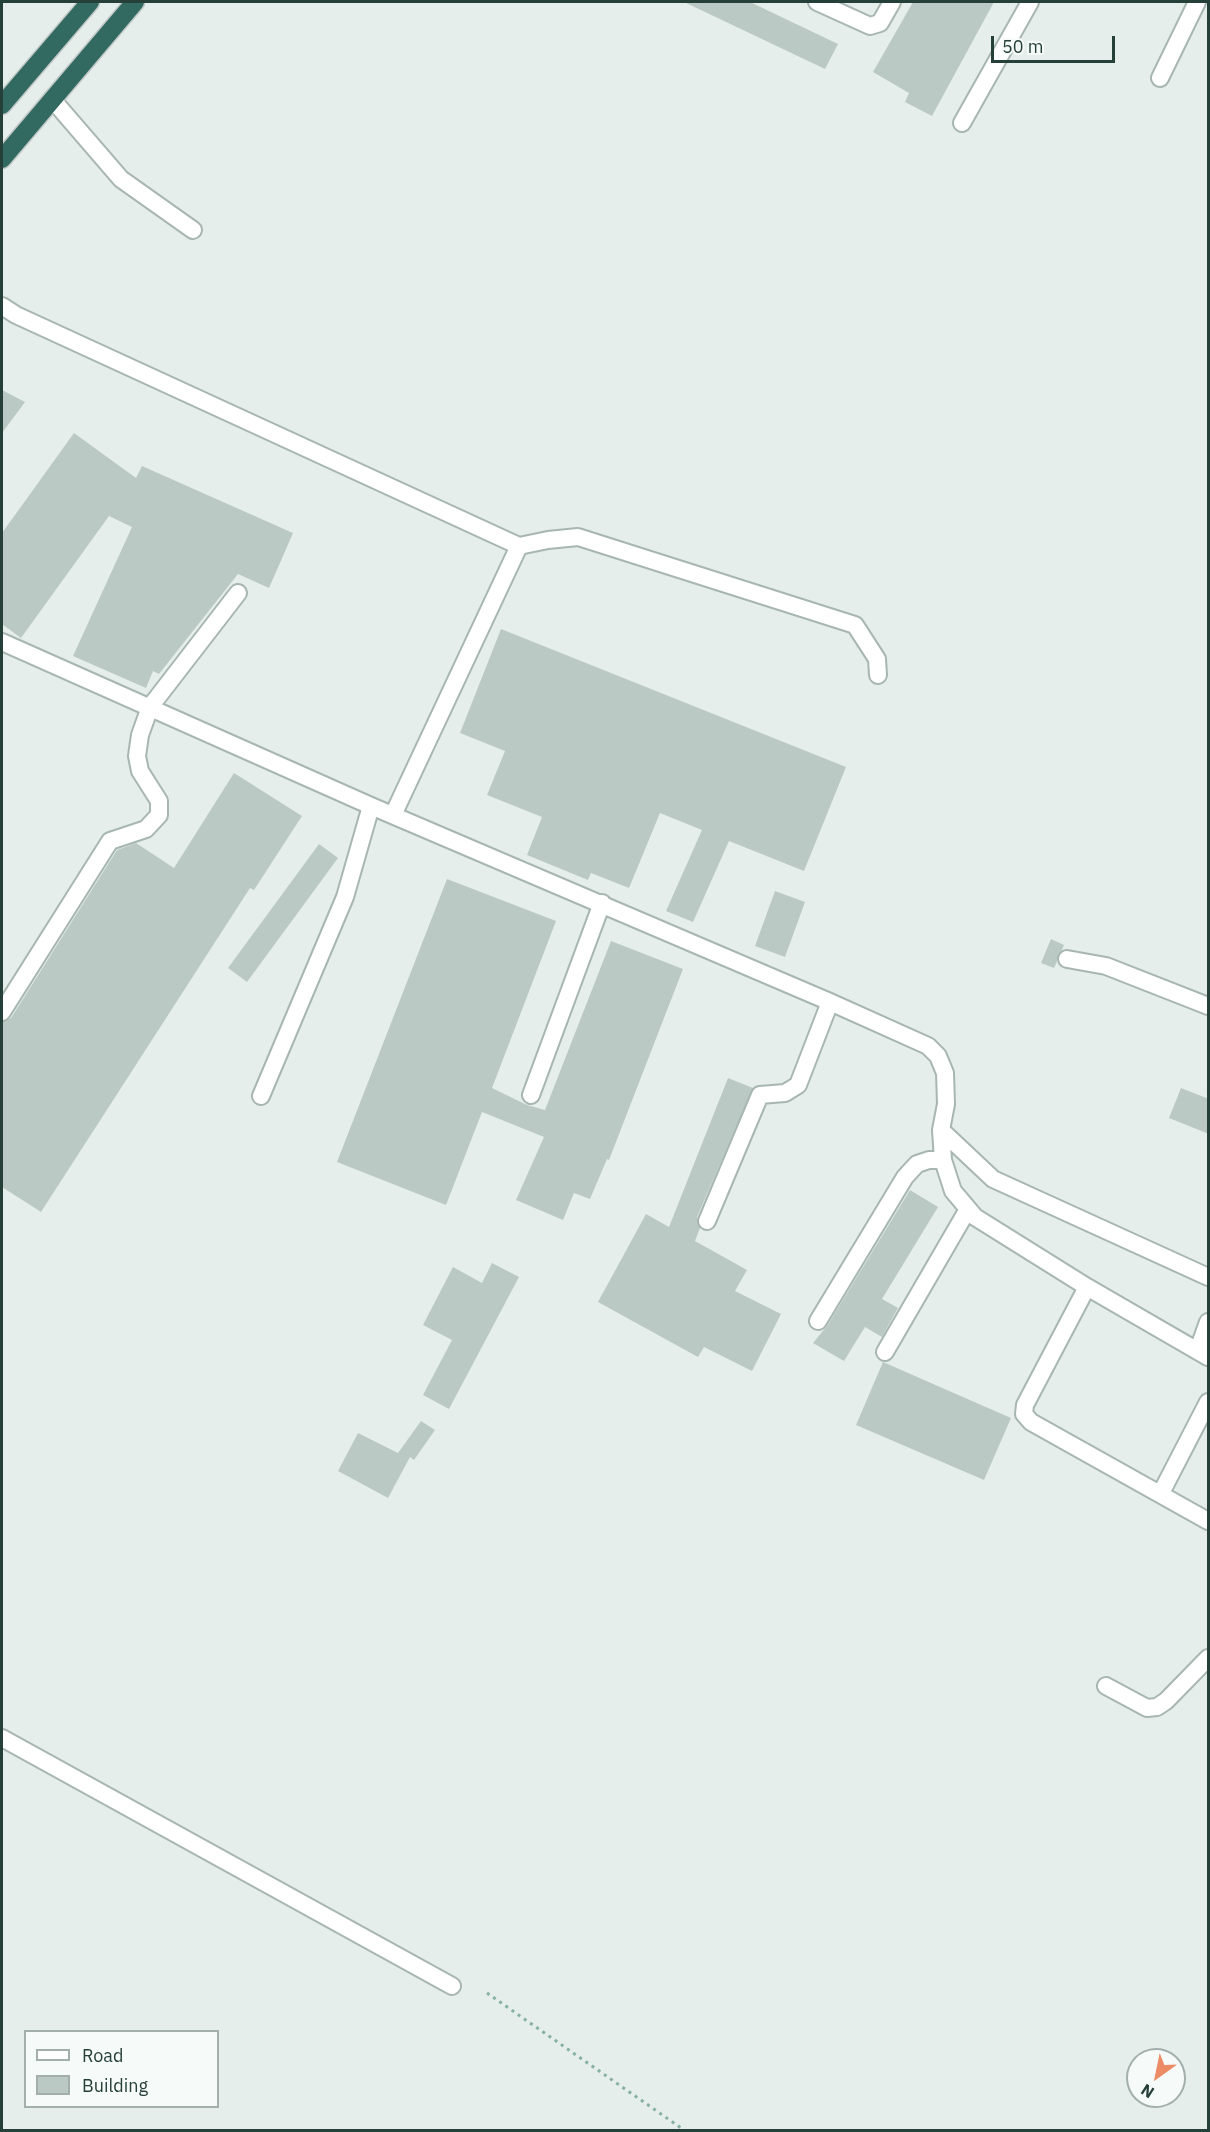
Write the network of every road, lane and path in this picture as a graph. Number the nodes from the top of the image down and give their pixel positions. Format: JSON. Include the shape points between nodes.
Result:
{"nodes":[{"id":1,"x":90,"y":2,"type":"edge"},
{"id":2,"x":135,"y":2,"type":"edge"},
{"id":3,"x":817,"y":2,"type":"edge"},
{"id":4,"x":892,"y":2,"type":"edge"},
{"id":5,"x":1030,"y":2,"type":"edge"},
{"id":6,"x":1197,"y":2,"type":"edge"},
{"id":7,"x":1160,"y":78,"type":"dead end"},
{"id":8,"x":52,"y":99,"type":"junction"},
{"id":9,"x":2,"y":105,"type":"edge"},
{"id":10,"x":962,"y":123,"type":"dead end"},
{"id":11,"x":2,"y":159,"type":"edge"},
{"id":12,"x":193,"y":230,"type":"dead end"},
{"id":13,"x":2,"y":306,"type":"edge"},
{"id":14,"x":519,"y":546,"type":"junction"},
{"id":15,"x":238,"y":593,"type":"dead end"},
{"id":16,"x":2,"y":642,"type":"edge"},
{"id":17,"x":878,"y":675,"type":"dead end"},
{"id":18,"x":150,"y":707,"type":"junction"},
{"id":19,"x":371,"y":806,"type":"junction"},
{"id":20,"x":393,"y":815,"type":"junction"},
{"id":21,"x":602,"y":903,"type":"junction"},
{"id":22,"x":1067,"y":959,"type":"dead end"},
{"id":23,"x":830,"y":1002,"type":"junction"},
{"id":24,"x":1209,"y":1006,"type":"edge"},
{"id":25,"x":2,"y":1012,"type":"edge"},
{"id":26,"x":531,"y":1095,"type":"dead end"},
{"id":27,"x":261,"y":1096,"type":"dead end"},
{"id":28,"x":941,"y":1130,"type":"junction"},
{"id":29,"x":943,"y":1160,"type":"junction"},
{"id":30,"x":968,"y":1209,"type":"junction"},
{"id":31,"x":707,"y":1221,"type":"dead end"},
{"id":32,"x":1209,"y":1277,"type":"edge"},
{"id":33,"x":1087,"y":1287,"type":"junction"},
{"id":34,"x":818,"y":1321,"type":"dead end"},
{"id":35,"x":1209,"y":1322,"type":"edge"},
{"id":36,"x":885,"y":1352,"type":"dead end"},
{"id":37,"x":1203,"y":1354,"type":"edge"},
{"id":38,"x":1209,"y":1402,"type":"edge"},
{"id":39,"x":1161,"y":1493,"type":"junction"},
{"id":40,"x":1209,"y":1521,"type":"edge"},
{"id":41,"x":1209,"y":1658,"type":"edge"},
{"id":42,"x":1106,"y":1686,"type":"dead end"},
{"id":43,"x":2,"y":1738,"type":"edge"},
{"id":44,"x":452,"y":1986,"type":"dead end"},
{"id":45,"x":487,"y":1993,"type":"dead end"},
{"id":46,"x":684,"y":2130,"type":"edge"}],
"edges":[{"from":1,"to":9,"type":"highway"},
{"from":2,"to":8,"type":"highway"},
{"from":3,"to":4,"type":"street","via":[[870,26],[880,23]]},
{"from":5,"to":10,"type":"street"},
{"from":6,"to":7,"type":"street"},
{"from":8,"to":11,"type":"highway"},
{"from":8,"to":12,"type":"street","via":[[121,178]]},
{"from":13,"to":14,"type":"street"},
{"from":14,"to":17,"type":"street","via":[[578,537],[855,625],[877,659]]},
{"from":14,"to":20,"type":"street"},
{"from":15,"to":18,"type":"street"},
{"from":16,"to":18,"type":"street"},
{"from":18,"to":19,"type":"street"},
{"from":18,"to":25,"type":"street","via":[[137,756],[140,771],[159,801],[159,816],[146,829],[110,841]]},
{"from":19,"to":20,"type":"street"},
{"from":19,"to":27,"type":"street","via":[[345,897]]},
{"from":20,"to":21,"type":"street"},
{"from":21,"to":23,"type":"street"},
{"from":21,"to":26,"type":"street"},
{"from":22,"to":24,"type":"street","via":[[1106,966]]},
{"from":23,"to":28,"type":"street","via":[[927,1046],[938,1056],[945,1073],[946,1104]]},
{"from":23,"to":31,"type":"street","via":[[798,1085],[785,1093],[760,1095]]},
{"from":28,"to":29,"type":"street"},
{"from":28,"to":32,"type":"street","via":[[993,1179]]},
{"from":29,"to":30,"type":"street","via":[[953,1191]]},
{"from":29,"to":34,"type":"street","via":[[916,1164],[905,1177]]},
{"from":30,"to":33,"type":"street"},
{"from":30,"to":36,"type":"street"},
{"from":33,"to":37,"type":"street"},
{"from":33,"to":39,"type":"street","via":[[1025,1405],[1024,1414],[1031,1422]]},
{"from":35,"to":37,"type":"street"},
{"from":38,"to":39,"type":"street"},
{"from":39,"to":40,"type":"street"},
{"from":41,"to":42,"type":"street","via":[[1156,1707],[1147,1708]]},
{"from":43,"to":44,"type":"street"},
{"from":45,"to":46,"type":"path"}]}
